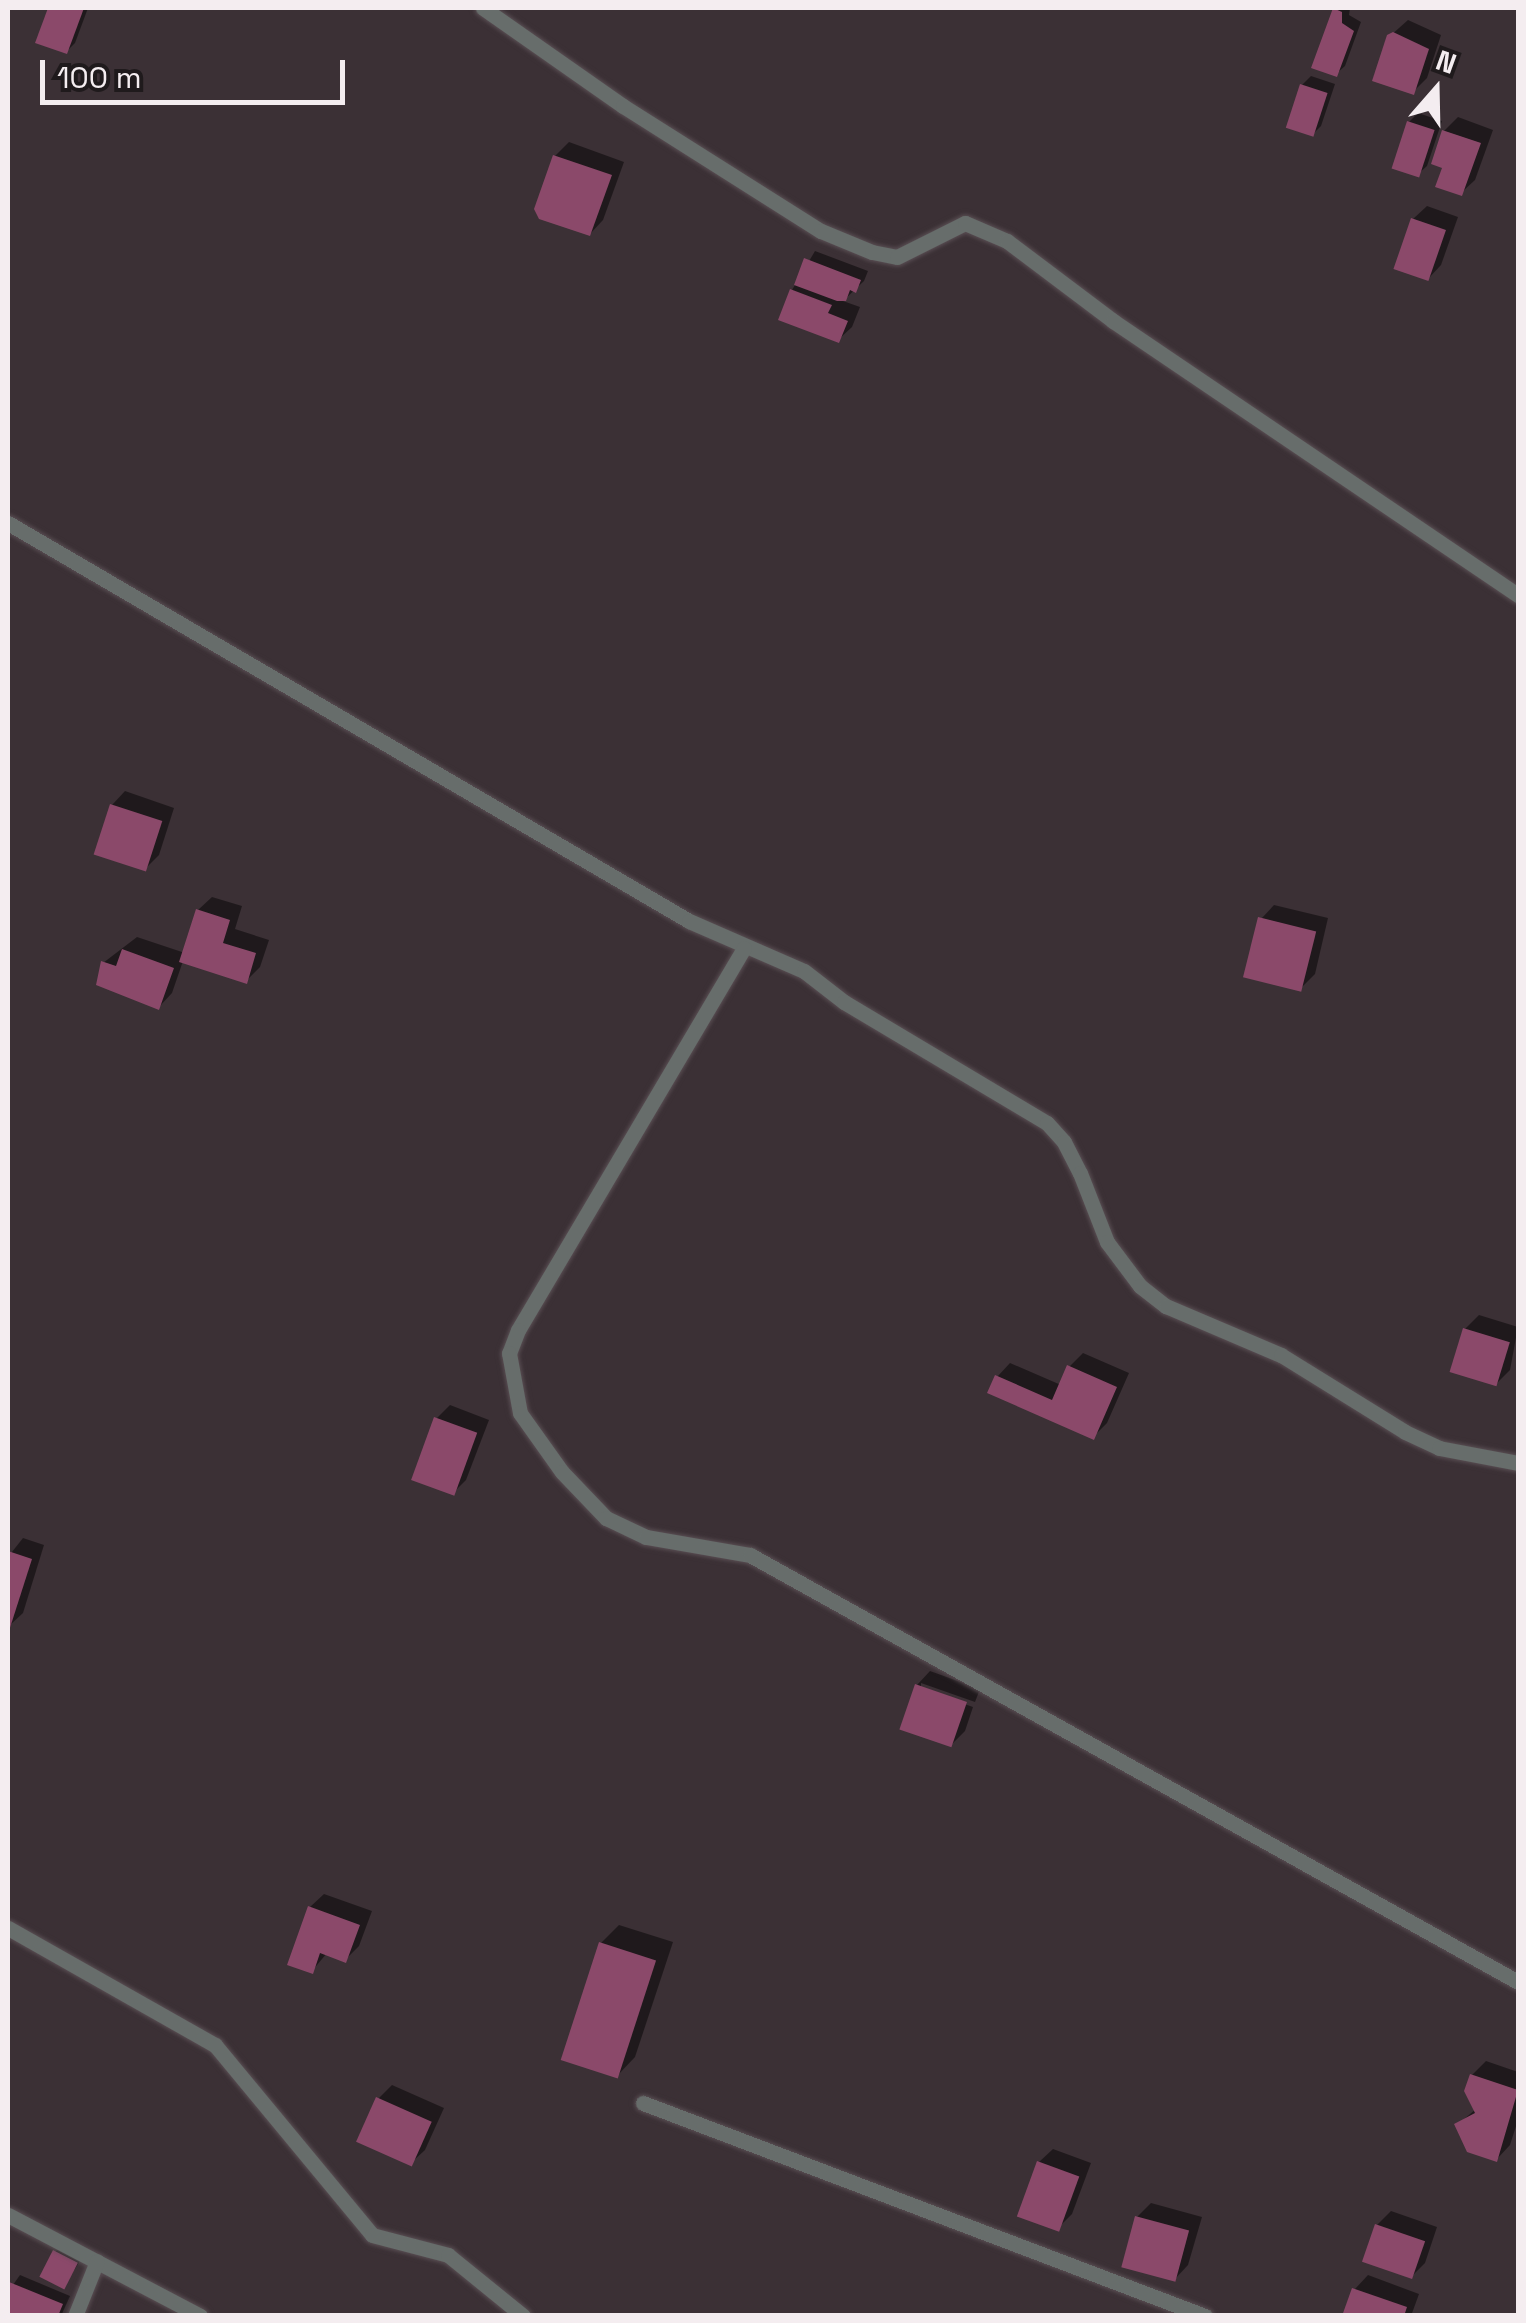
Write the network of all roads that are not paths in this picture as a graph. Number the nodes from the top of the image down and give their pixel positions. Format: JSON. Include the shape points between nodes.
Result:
{"nodes":[{"id":1,"x":482,"y":8,"type":"edge"},
{"id":2,"x":8,"y":523,"type":"edge"},
{"id":3,"x":1518,"y":595,"type":"edge"},
{"id":4,"x":744,"y":948,"type":"junction"},
{"id":5,"x":1518,"y":1463,"type":"edge"},
{"id":6,"x":8,"y":1928,"type":"edge"},
{"id":7,"x":1518,"y":1982,"type":"edge"},
{"id":8,"x":643,"y":2102,"type":"dead end"},
{"id":9,"x":8,"y":2214,"type":"edge"},
{"id":10,"x":96,"y":2261,"type":"junction"},
{"id":11,"x":75,"y":2316,"type":"edge"},
{"id":12,"x":200,"y":2316,"type":"edge"},
{"id":13,"x":523,"y":2316,"type":"edge"},
{"id":14,"x":1205,"y":2316,"type":"edge"}],
"edges":[{"from":1,"to":3,"type":"street","via":[[821,231],[897,257],[966,223],[1008,240],[1113,321]]},
{"from":2,"to":4,"type":"street"},
{"from":4,"to":5,"type":"street","via":[[804,971],[1046,1124],[1064,1142],[1107,1242],[1140,1286],[1166,1306],[1297,1364],[1439,1448]]},
{"from":4,"to":7,"type":"street","via":[[509,1354],[520,1413],[562,1472],[606,1518],[646,1537],[750,1555]]},
{"from":6,"to":13,"type":"street","via":[[216,2045],[372,2235],[448,2256]]},
{"from":8,"to":14,"type":"street"},
{"from":9,"to":10,"type":"street"},
{"from":10,"to":11,"type":"street"},
{"from":10,"to":12,"type":"street"}]}
